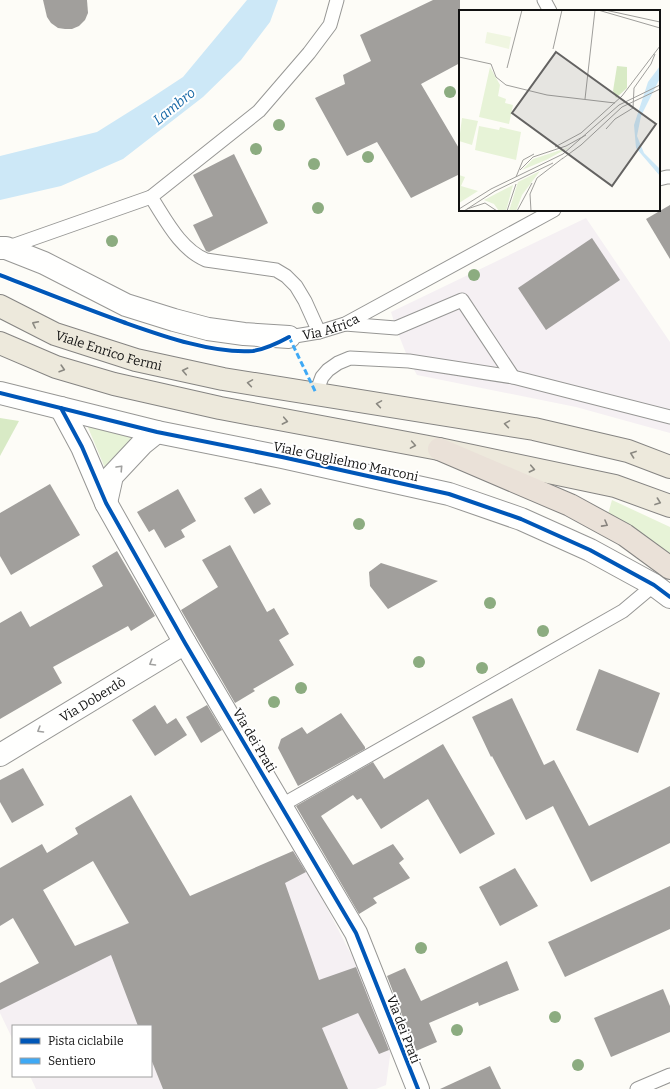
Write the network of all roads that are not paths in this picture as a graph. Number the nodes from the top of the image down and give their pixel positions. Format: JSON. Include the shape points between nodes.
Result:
{"nodes":[{"id":1,"x":337,"y":0,"type":"edge"},
{"id":2,"x":544,"y":0,"type":"edge"},
{"id":3,"x":549,"y":10,"type":"edge"},
{"id":4,"x":670,"y":177,"type":"edge"},
{"id":5,"x":660,"y":179,"type":"edge"},
{"id":6,"x":151,"y":197,"type":"junction"},
{"id":7,"x":552,"y":211,"type":"edge"},
{"id":8,"x":3,"y":248,"type":"edge"},
{"id":9,"x":0,"y":306,"type":"edge"},
{"id":10,"x":345,"y":324,"type":"junction"},
{"id":11,"x":319,"y":332,"type":"junction"},
{"id":12,"x":289,"y":337,"type":"joint"},
{"id":13,"x":0,"y":342,"type":"edge"},
{"id":14,"x":513,"y":378,"type":"junction"},
{"id":15,"x":0,"y":393,"type":"edge"},
{"id":16,"x":316,"y":394,"type":"junction"},
{"id":17,"x":60,"y":408,"type":"junction"},
{"id":18,"x":670,"y":418,"type":"edge"},
{"id":19,"x":157,"y":432,"type":"junction"},
{"id":20,"x":439,"y":449,"type":"junction"},
{"id":21,"x":670,"y":467,"type":"edge"},
{"id":22,"x":106,"y":503,"type":"junction"},
{"id":23,"x":670,"y":506,"type":"edge"},
{"id":24,"x":670,"y":568,"type":"edge"},
{"id":25,"x":662,"y":591,"type":"edge"},
{"id":26,"x":185,"y":643,"type":"junction"},
{"id":27,"x":0,"y":755,"type":"edge"},
{"id":28,"x":282,"y":805,"type":"junction"},
{"id":29,"x":670,"y":1075,"type":"edge"},
{"id":30,"x":418,"y":1089,"type":"edge"},
{"id":31,"x":637,"y":1089,"type":"edge"}],
"edges":[{"from":1,"to":6,"type":"lane","via":[[330,25],[259,111]]},
{"from":2,"to":3,"type":"lane"},
{"from":4,"to":5,"type":"lane"},
{"from":6,"to":8,"type":"lane"},
{"from":6,"to":11,"type":"lane","via":[[176,235],[196,256],[206,260],[276,270],[286,276],[305,301]]},
{"from":7,"to":10,"type":"lane","name":"Via Africa"},
{"from":8,"to":12,"type":"street","name":"Via Africa","via":[[44,263],[126,305],[153,314],[208,329]]},
{"from":16,"to":9,"type":"main road","name":"Viale Enrico Fermi","one_way":true,"via":[[223,379],[136,360],[55,334]]},
{"from":10,"to":11,"type":"lane","name":"Via Africa"},
{"from":10,"to":14,"type":"lane","via":[[396,328],[462,300]]},
{"from":11,"to":12,"type":"lane","name":"Via Africa"},
{"from":13,"to":20,"type":"main road","name":"Viale Guglielmo Marconi","one_way":true,"via":[[56,367],[114,384],[220,408]]},
{"from":14,"to":16,"type":"lane","via":[[409,361],[350,358],[328,370],[322,377]]},
{"from":14,"to":18,"type":"lane"},
{"from":15,"to":17,"type":"street","name":"Viale Guglielmo Marconi"},
{"from":21,"to":16,"type":"main road","one_way":true,"via":[[628,451],[534,429]]},
{"from":17,"to":19,"type":"street","name":"Viale Guglielmo Marconi"},
{"from":17,"to":22,"type":"street","name":"Via dei Prati","via":[[82,447]]},
{"from":22,"to":19,"type":"street","one_way":true,"via":[[112,476]]},
{"from":19,"to":25,"type":"street","name":"Viale Guglielmo Marconi","via":[[449,494],[528,522],[590,550]]},
{"from":20,"to":23,"type":"main road","name":"Viale Guglielmo Marconi","one_way":true,"via":[[615,486]]},
{"from":20,"to":24,"type":"highway","one_way":true,"via":[[570,505],[626,536]]},
{"from":22,"to":26,"type":"street","name":"Via dei Prati"},
{"from":25,"to":28,"type":"lane"},
{"from":26,"to":27,"type":"street","name":"Via Doberdò","one_way":true},
{"from":26,"to":28,"type":"street","name":"Via dei Prati"},
{"from":28,"to":30,"type":"street","name":"Via dei Prati","via":[[356,933]]},
{"from":29,"to":31,"type":"lane"}]}
